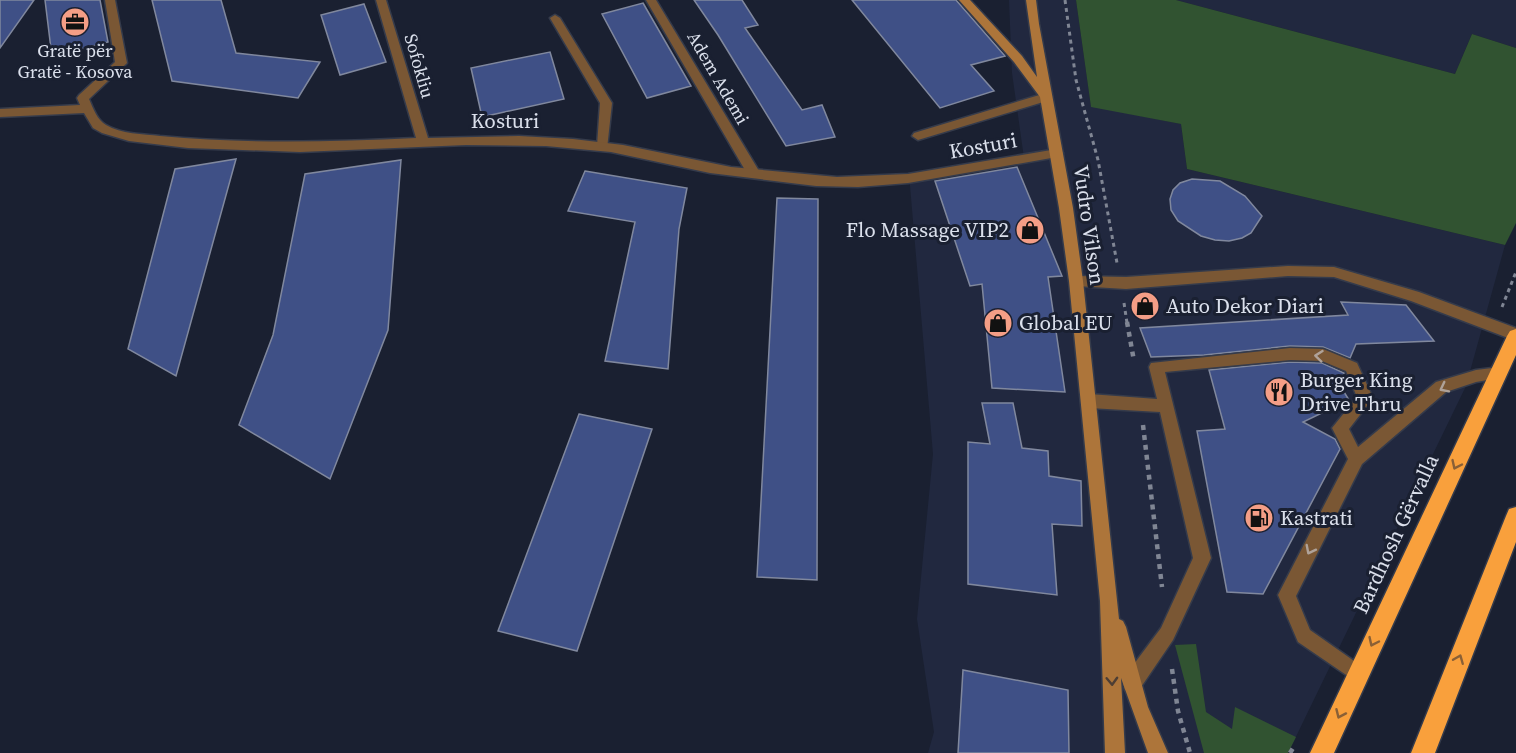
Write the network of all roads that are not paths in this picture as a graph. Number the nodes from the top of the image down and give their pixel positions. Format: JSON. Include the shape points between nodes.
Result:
{"nodes":[{"id":1,"x":110,"y":0,"type":"edge"},
{"id":2,"x":381,"y":0,"type":"edge"},
{"id":3,"x":651,"y":0,"type":"edge"},
{"id":4,"x":964,"y":0,"type":"edge"},
{"id":5,"x":1031,"y":0,"type":"edge"},
{"id":6,"x":555,"y":18,"type":"dead end"},
{"id":7,"x":1046,"y":97,"type":"junction"},
{"id":8,"x":88,"y":109,"type":"junction"},
{"id":9,"x":0,"y":114,"type":"edge"},
{"id":10,"x":918,"y":136,"type":"dead end"},
{"id":11,"x":423,"y":142,"type":"junction"},
{"id":12,"x":603,"y":146,"type":"junction"},
{"id":13,"x":1057,"y":153,"type":"junction"},
{"id":14,"x":754,"y":174,"type":"junction"},
{"id":15,"x":1076,"y":281,"type":"junction"},
{"id":16,"x":1516,"y":335,"type":"edge"},
{"id":17,"x":1500,"y":373,"type":"junction"},
{"id":18,"x":1089,"y":401,"type":"junction"},
{"id":19,"x":1167,"y":406,"type":"junction"},
{"id":20,"x":1356,"y":459,"type":"junction"},
{"id":21,"x":1516,"y":516,"type":"edge"},
{"id":22,"x":1109,"y":601,"type":"junction"},
{"id":23,"x":1358,"y":675,"type":"junction"},
{"id":24,"x":1132,"y":684,"type":"junction"},
{"id":25,"x":1115,"y":753,"type":"edge"},
{"id":26,"x":1158,"y":753,"type":"edge"},
{"id":27,"x":1322,"y":753,"type":"edge"},
{"id":28,"x":1423,"y":753,"type":"edge"}],
"edges":[{"from":1,"to":8,"type":"street","via":[[121,63],[83,98]]},
{"from":2,"to":11,"type":"street","name":"Sofokliu"},
{"from":3,"to":14,"type":"street","name":"Adem Ademi"},
{"from":4,"to":7,"type":"main road","via":[[1018,59]]},
{"from":5,"to":7,"type":"main road","name":"Vudro Vilson"},
{"from":6,"to":12,"type":"street","via":[[606,103]]},
{"from":7,"to":10,"type":"street"},
{"from":7,"to":13,"type":"main road","name":"Vudro Vilson"},
{"from":8,"to":9,"type":"street"},
{"from":8,"to":11,"type":"street","name":"Kosturi","via":[[100,128],[138,138],[194,145],[267,149]]},
{"from":11,"to":12,"type":"street","name":"Kosturi","via":[[502,138]]},
{"from":12,"to":14,"type":"street","name":"Kosturi"},
{"from":13,"to":14,"type":"street","name":"Kosturi","via":[[919,177],[862,182],[827,183]]},
{"from":13,"to":15,"type":"main road","name":"Vudro Vilson"},
{"from":15,"to":16,"type":"street","via":[[1121,283],[1288,271],[1334,272],[1414,296]]},
{"from":15,"to":18,"type":"main road","name":"Vudro Vilson"},
{"from":16,"to":17,"type":"highway","name":"Bardhosh Gërvalla"},
{"from":17,"to":20,"type":"street","one_way":true,"via":[[1441,387]]},
{"from":17,"to":23,"type":"highway","name":"Bardhosh Gërvalla","one_way":true},
{"from":18,"to":19,"type":"street"},
{"from":18,"to":22,"type":"main road","name":"Vudro Vilson"},
{"from":20,"to":19,"type":"street","one_way":true,"via":[[1340,428],[1365,398],[1352,367],[1323,355],[1290,354],[1156,367]]},
{"from":19,"to":24,"type":"street","via":[[1202,558],[1167,634]]},
{"from":20,"to":23,"type":"street","one_way":true,"via":[[1287,595],[1305,636]]},
{"from":28,"to":21,"type":"highway","one_way":true},
{"from":22,"to":24,"type":"main road"},
{"from":22,"to":25,"type":"main road","one_way":true},
{"from":23,"to":27,"type":"highway","name":"Bardhosh Gërvalla","one_way":true},
{"from":24,"to":26,"type":"main road"}]}
